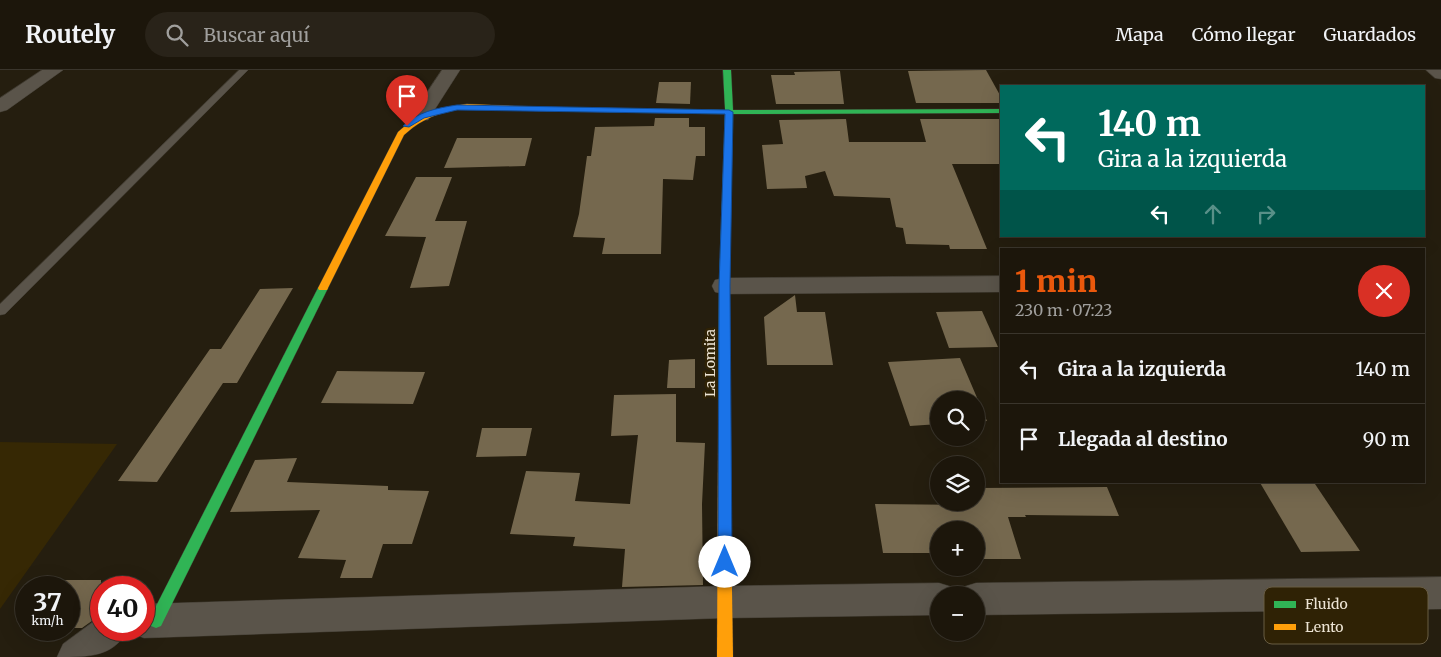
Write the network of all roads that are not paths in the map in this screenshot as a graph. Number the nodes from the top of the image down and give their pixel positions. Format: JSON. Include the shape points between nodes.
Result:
{"nodes":[{"id":1,"x":54,"y":70,"type":"edge"},
{"id":2,"x":244,"y":70,"type":"edge"},
{"id":3,"x":451,"y":70,"type":"edge"},
{"id":4,"x":727,"y":70,"type":"edge"},
{"id":5,"x":1435,"y":70,"type":"edge"},
{"id":6,"x":1441,"y":74,"type":"edge"},
{"id":7,"x":0,"y":106,"type":"edge"},
{"id":8,"x":1000,"y":111,"type":"edge"},
{"id":9,"x":729,"y":112,"type":"junction"},
{"id":10,"x":422,"y":116,"type":"junction"},
{"id":11,"x":1000,"y":284,"type":"edge"},
{"id":12,"x":724,"y":286,"type":"junction"},
{"id":13,"x":0,"y":311,"type":"edge"},
{"id":14,"x":1428,"y":593,"type":"edge"},
{"id":15,"x":1441,"y":593,"type":"edge"},
{"id":16,"x":1264,"y":595,"type":"edge"},
{"id":17,"x":930,"y":599,"type":"edge"},
{"id":18,"x":985,"y":599,"type":"edge"},
{"id":19,"x":725,"y":602,"type":"junction"},
{"id":20,"x":155,"y":611,"type":"edge"},
{"id":21,"x":155,"y":621,"type":"edge"},
{"id":22,"x":96,"y":641,"type":"edge"},
{"id":23,"x":76,"y":657,"type":"edge"},
{"id":24,"x":725,"y":657,"type":"edge"}],
"edges":[{"from":1,"to":7,"type":"street"},
{"from":2,"to":13,"type":"lane"},
{"from":3,"to":10,"type":"street"},
{"from":4,"to":9,"type":"street","name":"La Lomita"},
{"from":5,"to":6,"type":"street"},
{"from":8,"to":9,"type":"street"},
{"from":9,"to":10,"type":"street","via":[[457,107]]},
{"from":9,"to":12,"type":"street","name":"La Lomita"},
{"from":10,"to":20,"type":"street","via":[[401,134]]},
{"from":11,"to":12,"type":"street"},
{"from":12,"to":19,"type":"street","name":"La Lomita"},
{"from":14,"to":15,"type":"street"},
{"from":16,"to":18,"type":"street"},
{"from":17,"to":19,"type":"street"},
{"from":19,"to":21,"type":"street"},
{"from":19,"to":24,"type":"street","name":"La Lomita"},
{"from":22,"to":23,"type":"street"}]}
